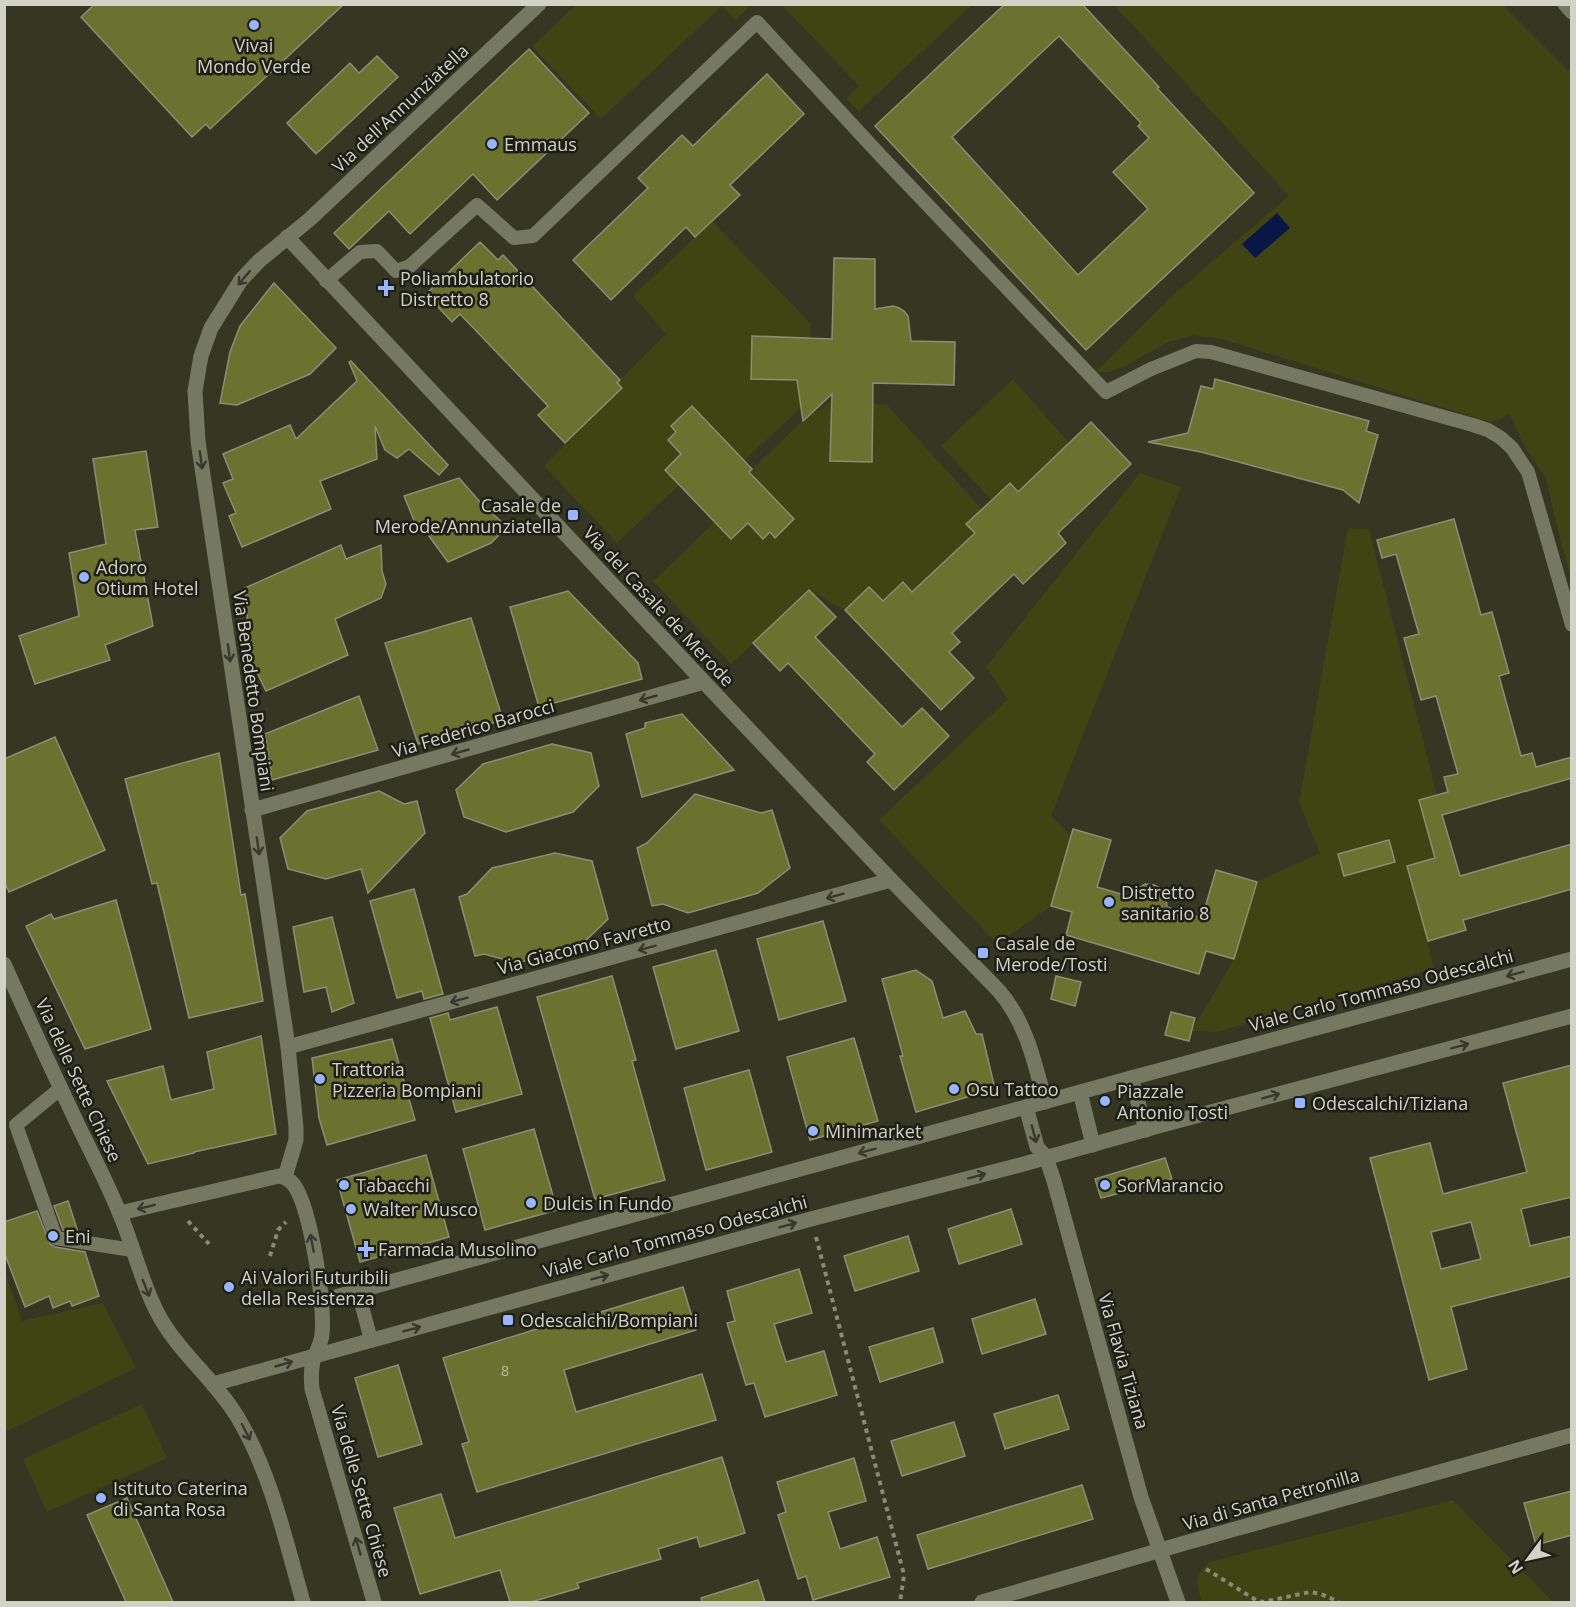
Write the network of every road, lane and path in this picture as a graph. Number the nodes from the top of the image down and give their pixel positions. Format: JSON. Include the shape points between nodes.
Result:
{"nodes":[{"id":1,"x":539,"y":4,"type":"edge"},
{"id":2,"x":1565,"y":4,"type":"edge"},
{"id":3,"x":1572,"y":12,"type":"edge"},
{"id":4,"x":286,"y":237,"type":"junction"},
{"id":5,"x":326,"y":281,"type":"junction"},
{"id":6,"x":1572,"y":625,"type":"edge"},
{"id":7,"x":704,"y":682,"type":"junction"},
{"id":8,"x":252,"y":810,"type":"junction"},
{"id":9,"x":891,"y":880,"type":"junction"},
{"id":10,"x":1572,"y":959,"type":"edge"},
{"id":11,"x":4,"y":964,"type":"edge"},
{"id":12,"x":1572,"y":1016,"type":"edge"},
{"id":13,"x":288,"y":1047,"type":"junction"},
{"id":14,"x":1131,"y":1078,"type":"junction"},
{"id":15,"x":61,"y":1088,"type":"junction"},
{"id":16,"x":1080,"y":1092,"type":"junction"},
{"id":17,"x":1045,"y":1102,"type":"junction"},
{"id":18,"x":1026,"y":1107,"type":"junction"},
{"id":19,"x":1146,"y":1130,"type":"junction"},
{"id":20,"x":1094,"y":1145,"type":"junction"},
{"id":21,"x":1046,"y":1157,"type":"junction"},
{"id":22,"x":285,"y":1177,"type":"junction"},
{"id":23,"x":120,"y":1213,"type":"junction"},
{"id":24,"x":811,"y":1219,"type":"junction"},
{"id":25,"x":188,"y":1221,"type":"dead end"},
{"id":26,"x":286,"y":1222,"type":"dead end"},
{"id":27,"x":209,"y":1244,"type":"dead end"},
{"id":28,"x":132,"y":1250,"type":"junction"},
{"id":29,"x":270,"y":1256,"type":"dead end"},
{"id":30,"x":358,"y":1291,"type":"junction"},
{"id":31,"x":321,"y":1301,"type":"junction"},
{"id":32,"x":371,"y":1340,"type":"junction"},
{"id":33,"x":315,"y":1355,"type":"junction"},
{"id":34,"x":213,"y":1384,"type":"junction"},
{"id":35,"x":1572,"y":1435,"type":"edge"},
{"id":36,"x":1159,"y":1551,"type":"junction"},
{"id":37,"x":1206,"y":1569,"type":"dead end"},
{"id":38,"x":303,"y":1602,"type":"edge"},
{"id":39,"x":374,"y":1602,"type":"edge"},
{"id":40,"x":900,"y":1602,"type":"edge"},
{"id":41,"x":982,"y":1602,"type":"edge"},
{"id":42,"x":1178,"y":1602,"type":"edge"},
{"id":43,"x":1339,"y":1602,"type":"edge"}],
"edges":[{"from":1,"to":4,"type":"street","name":"Via dell'Annunziatella","via":[[310,219]]},
{"from":2,"to":3,"type":"street"},
{"from":4,"to":5,"type":"street","name":"Via del Casale de Merode"},
{"from":4,"to":8,"type":"street","name":"Via Benedetto Bompiani","one_way":true,"via":[[249,272],[217,317],[201,356],[195,391],[201,466]]},
{"from":5,"to":6,"type":"lane","via":[[360,252],[377,251],[396,271],[410,266],[477,205],[514,238],[533,236],[757,22],[1106,393],[1196,351],[1211,352],[1473,425],[1500,438],[1528,472]]},
{"from":5,"to":7,"type":"street","name":"Via del Casale de Merode"},
{"from":7,"to":8,"type":"street","name":"Via Federico Barocci","one_way":true},
{"from":7,"to":9,"type":"street","name":"Via del Casale de Merode"},
{"from":8,"to":13,"type":"street","name":"Via Benedetto Bompiani","one_way":true},
{"from":9,"to":13,"type":"street","name":"Via Giacomo Favretto","one_way":true},
{"from":9,"to":17,"type":"street","name":"Via del Casale de Merode","via":[[1007,999],[1026,1037]]},
{"from":10,"to":14,"type":"street","name":"Viale Carlo Tommaso Odescalchi","one_way":true},
{"from":11,"to":15,"type":"street","name":"Via delle Sette Chiese"},
{"from":19,"to":12,"type":"street","one_way":true},
{"from":13,"to":22,"type":"street","name":"Via Benedetto Bompiani","via":[[296,1140]]},
{"from":14,"to":16,"type":"street"},
{"from":14,"to":19,"type":"street"},
{"from":15,"to":23,"type":"street","name":"Via delle Sette Chiese"},
{"from":15,"to":28,"type":"lane","via":[[16,1125],[56,1238]]},
{"from":16,"to":17,"type":"street"},
{"from":16,"to":20,"type":"street"},
{"from":17,"to":18,"type":"street","name":"Viale Carlo Tommaso Odescalchi"},
{"from":18,"to":21,"type":"street","one_way":true,"via":[[1037,1147]]},
{"from":18,"to":30,"type":"street","name":"Viale Carlo Tommaso Odescalchi","one_way":true},
{"from":19,"to":20,"type":"street"},
{"from":20,"to":21,"type":"street"},
{"from":24,"to":21,"type":"street","name":"Viale Carlo Tommaso Odescalchi","one_way":true},
{"from":21,"to":36,"type":"street","name":"Via Flavia Tiziana"},
{"from":22,"to":23,"type":"street","one_way":true},
{"from":31,"to":22,"type":"street","name":"Via delle Sette Chiese","one_way":true,"via":[[305,1210],[297,1190]]},
{"from":23,"to":28,"type":"street","name":"Via delle Sette Chiese"},
{"from":32,"to":24,"type":"street","name":"Viale Carlo Tommaso Odescalchi","one_way":true},
{"from":24,"to":40,"type":"path","via":[[904,1575]]},
{"from":25,"to":27,"type":"path"},
{"from":26,"to":29,"type":"path","via":[[278,1230]]},
{"from":28,"to":34,"type":"street","name":"Via delle Sette Chiese","one_way":true,"via":[[167,1329]]},
{"from":30,"to":31,"type":"street","name":"Viale Carlo Tommaso Odescalchi"},
{"from":30,"to":32,"type":"lane"},
{"from":31,"to":33,"type":"street","name":"Via delle Sette Chiese","via":[[322,1335]]},
{"from":32,"to":33,"type":"street","name":"Viale Carlo Tommaso Odescalchi"},
{"from":34,"to":33,"type":"street","name":"Viale Carlo Tommaso Odescalchi","one_way":true},
{"from":39,"to":33,"type":"street","name":"Via delle Sette Chiese","one_way":true,"via":[[312,1389]]},
{"from":34,"to":38,"type":"street","one_way":true,"via":[[237,1416],[259,1462]]},
{"from":35,"to":36,"type":"street","name":"Via di Santa Petronilla"},
{"from":36,"to":41,"type":"street","name":"Via di Santa Petronilla"},
{"from":36,"to":42,"type":"street","name":"Via Flavia Tiziana"},
{"from":37,"to":43,"type":"path","via":[[1263,1602],[1310,1592]]}]}
